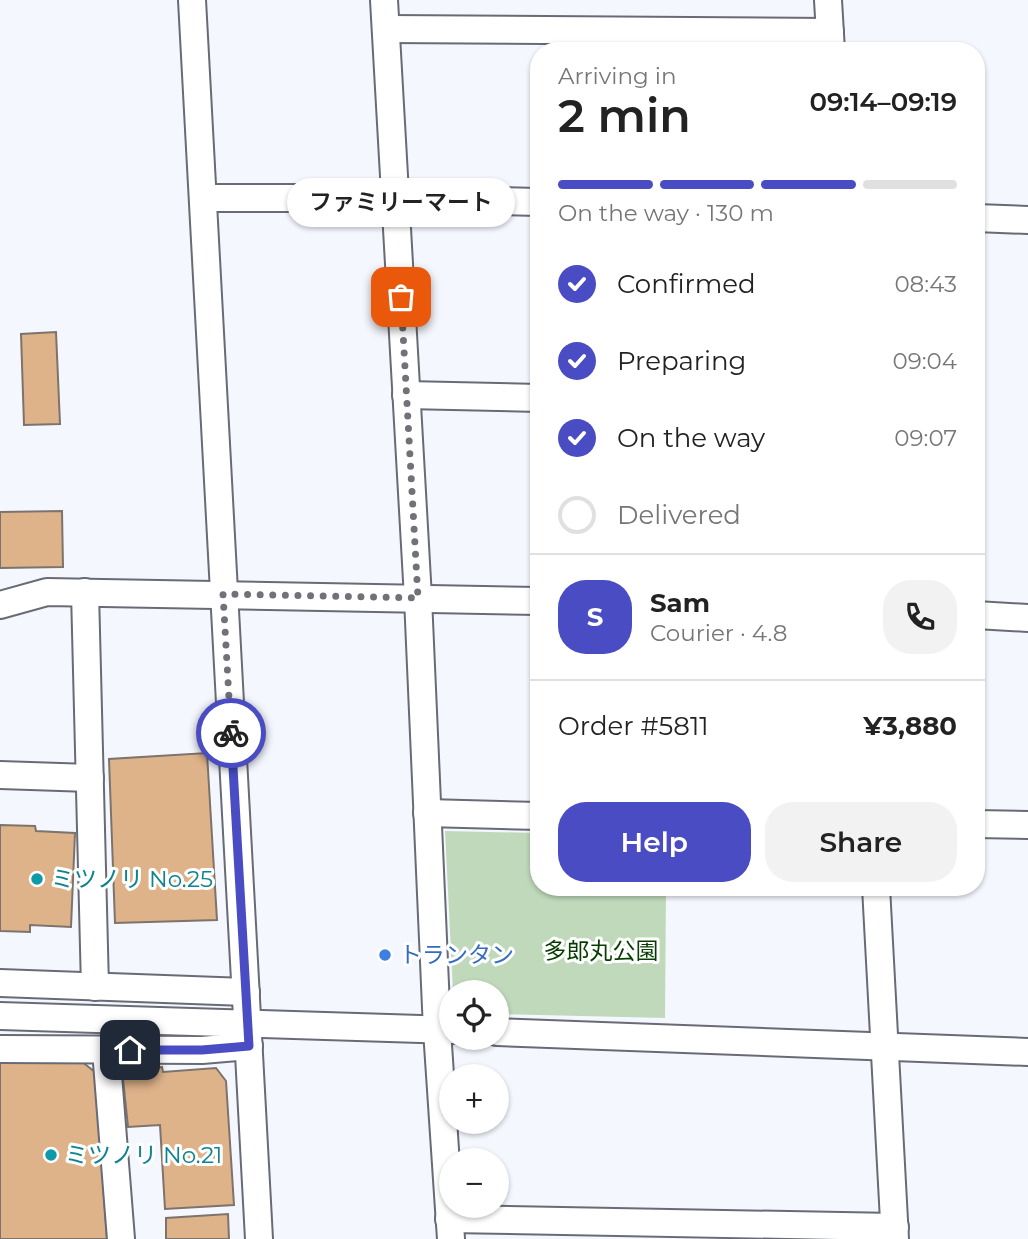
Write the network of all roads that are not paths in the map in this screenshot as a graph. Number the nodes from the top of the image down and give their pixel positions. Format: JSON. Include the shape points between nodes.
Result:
{"nodes":[{"id":1,"x":192,"y":0,"type":"edge"},
{"id":2,"x":384,"y":0,"type":"edge"},
{"id":3,"x":828,"y":0,"type":"edge"},
{"id":4,"x":386,"y":29,"type":"junction"},
{"id":5,"x":831,"y":41,"type":"edge"},
{"id":6,"x":203,"y":198,"type":"junction"},
{"id":7,"x":396,"y":198,"type":"junction"},
{"id":8,"x":530,"y":202,"type":"edge"},
{"id":9,"x":985,"y":218,"type":"edge"},
{"id":10,"x":1028,"y":220,"type":"edge"},
{"id":11,"x":406,"y":395,"type":"junction"},
{"id":12,"x":530,"y":398,"type":"edge"},
{"id":13,"x":85,"y":592,"type":"junction"},
{"id":14,"x":223,"y":594,"type":"junction"},
{"id":15,"x":418,"y":598,"type":"junction"},
{"id":16,"x":530,"y":601,"type":"edge"},
{"id":17,"x":0,"y":606,"type":"edge"},
{"id":18,"x":985,"y":616,"type":"edge"},
{"id":19,"x":1028,"y":618,"type":"edge"},
{"id":20,"x":0,"y":775,"type":"edge"},
{"id":21,"x":90,"y":778,"type":"junction"},
{"id":22,"x":427,"y":813,"type":"junction"},
{"id":23,"x":530,"y":816,"type":"edge"},
{"id":24,"x":985,"y":824,"type":"edge"},
{"id":25,"x":1028,"y":825,"type":"edge"},
{"id":26,"x":877,"y":896,"type":"edge"},
{"id":27,"x":440,"y":980,"type":"edge"},
{"id":28,"x":0,"y":983,"type":"edge"},
{"id":29,"x":95,"y":986,"type":"junction"},
{"id":30,"x":246,"y":992,"type":"junction"},
{"id":31,"x":7,"y":1016,"type":"edge"},
{"id":32,"x":439,"y":1030,"type":"edge"},
{"id":33,"x":509,"y":1032,"type":"edge"},
{"id":34,"x":248,"y":1035,"type":"junction"},
{"id":35,"x":885,"y":1046,"type":"junction"},
{"id":36,"x":0,"y":1049,"type":"edge"},
{"id":37,"x":106,"y":1050,"type":"junction"},
{"id":38,"x":445,"y":1050,"type":"edge"},
{"id":39,"x":1028,"y":1052,"type":"edge"},
{"id":40,"x":450,"y":1229,"type":"edge"},
{"id":41,"x":895,"y":1233,"type":"edge"},
{"id":42,"x":121,"y":1239,"type":"edge"},
{"id":43,"x":259,"y":1239,"type":"edge"}],
"edges":[{"from":1,"to":6,"type":"street"},
{"from":2,"to":4,"type":"street"},
{"from":3,"to":5,"type":"street"},
{"from":4,"to":5,"type":"street"},
{"from":4,"to":7,"type":"street"},
{"from":6,"to":7,"type":"street"},
{"from":6,"to":14,"type":"street"},
{"from":7,"to":8,"type":"street"},
{"from":7,"to":11,"type":"street"},
{"from":9,"to":10,"type":"street"},
{"from":11,"to":12,"type":"street"},
{"from":11,"to":15,"type":"street"},
{"from":13,"to":14,"type":"street"},
{"from":13,"to":17,"type":"street","via":[[47,592]]},
{"from":13,"to":21,"type":"street"},
{"from":14,"to":15,"type":"street"},
{"from":14,"to":30,"type":"street"},
{"from":15,"to":16,"type":"street"},
{"from":15,"to":22,"type":"street"},
{"from":18,"to":19,"type":"street"},
{"from":20,"to":21,"type":"street"},
{"from":21,"to":29,"type":"street"},
{"from":22,"to":23,"type":"street"},
{"from":22,"to":27,"type":"street"},
{"from":24,"to":25,"type":"street"},
{"from":26,"to":35,"type":"street"},
{"from":28,"to":29,"type":"street"},
{"from":29,"to":30,"type":"street"},
{"from":30,"to":34,"type":"street"},
{"from":31,"to":34,"type":"street"},
{"from":32,"to":34,"type":"street"},
{"from":33,"to":35,"type":"street"},
{"from":34,"to":37,"type":"street","via":[[202,1050]]},
{"from":34,"to":43,"type":"street"},
{"from":35,"to":39,"type":"street"},
{"from":35,"to":41,"type":"street"},
{"from":36,"to":37,"type":"street"},
{"from":37,"to":42,"type":"street"},
{"from":38,"to":40,"type":"street"},
{"from":40,"to":41,"type":"street"}]}
